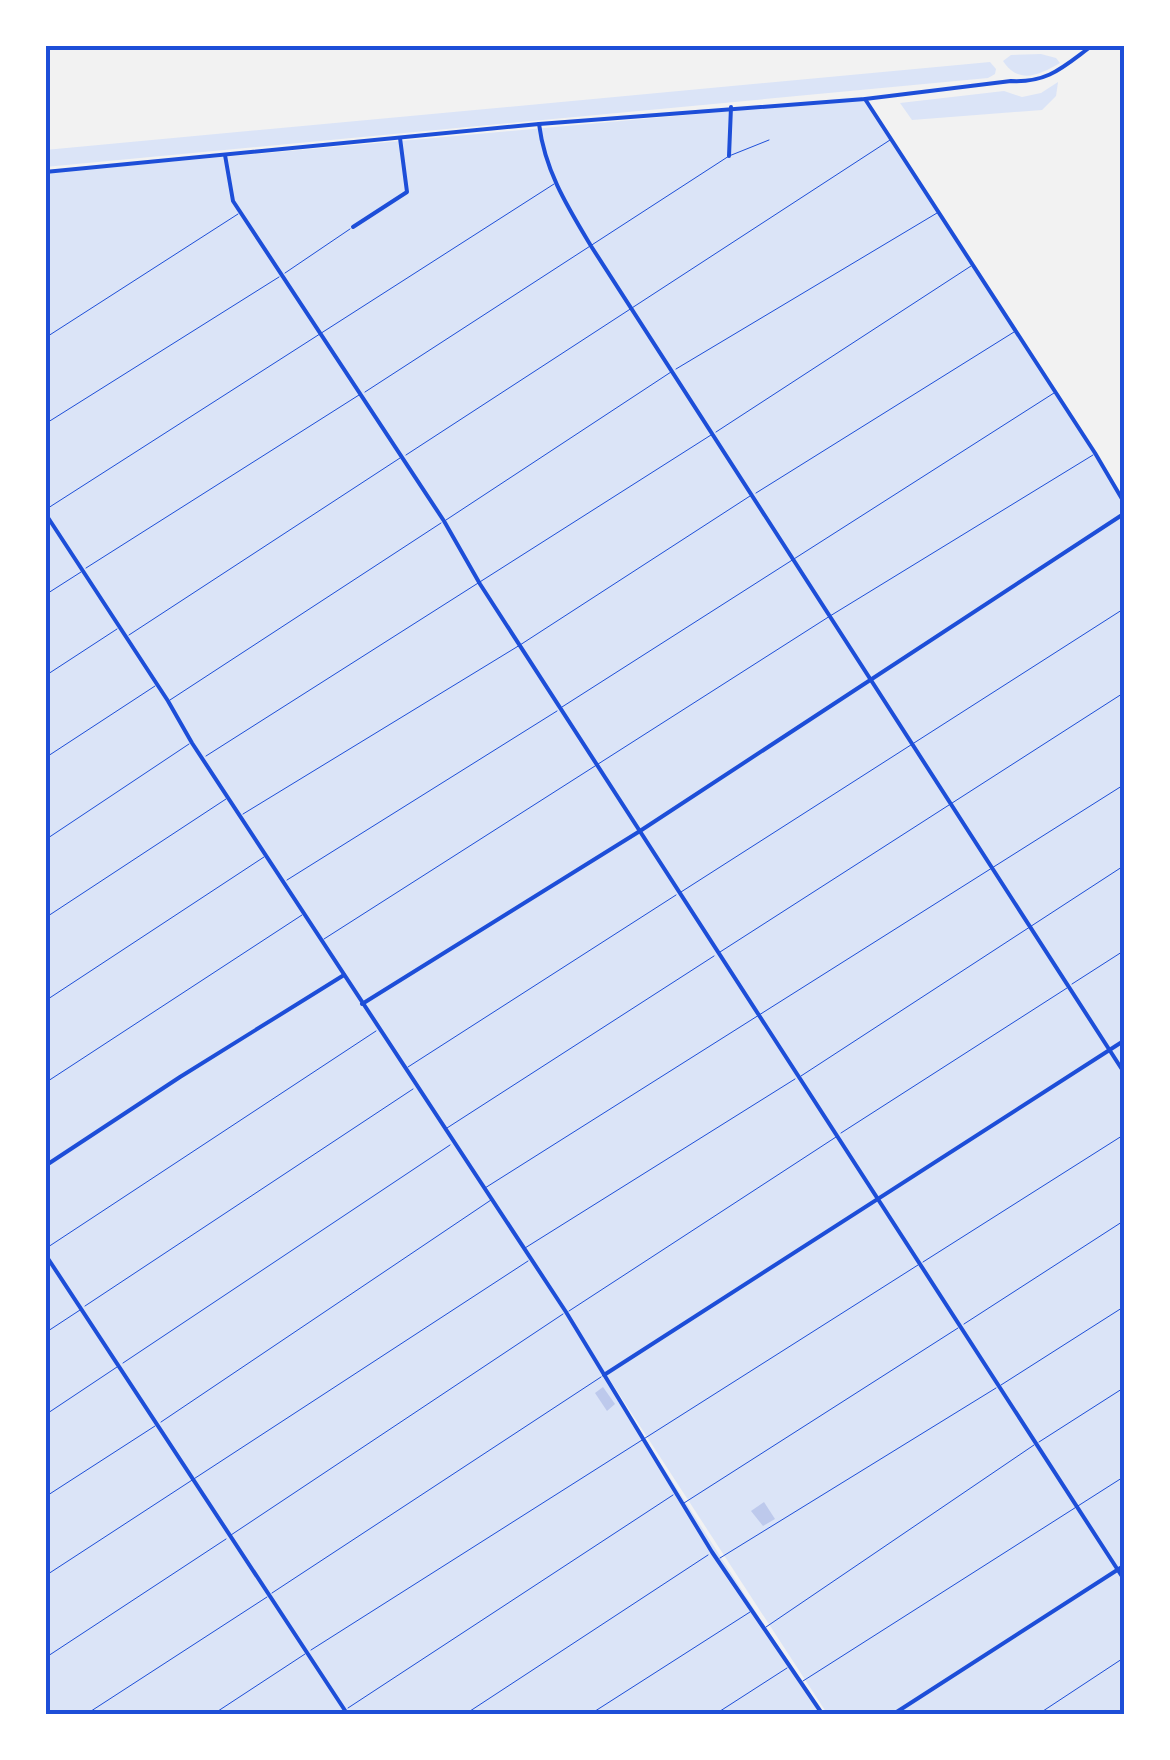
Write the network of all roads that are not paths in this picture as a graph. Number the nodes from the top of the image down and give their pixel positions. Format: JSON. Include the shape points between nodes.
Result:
{"nodes":[{"id":1,"x":1093,"y":45,"type":"edge"},
{"id":2,"x":865,"y":99,"type":"junction"},
{"id":3,"x":731,"y":107,"type":"junction"},
{"id":4,"x":539,"y":124,"type":"junction"},
{"id":5,"x":400,"y":138,"type":"junction"},
{"id":6,"x":892,"y":138,"type":"junction"},
{"id":7,"x":769,"y":140,"type":"dead end"},
{"id":8,"x":225,"y":155,"type":"junction"},
{"id":9,"x":729,"y":156,"type":"junction"},
{"id":10,"x":45,"y":172,"type":"edge"},
{"id":11,"x":554,"y":184,"type":"junction"},
{"id":12,"x":940,"y":211,"type":"junction"},
{"id":13,"x":240,"y":212,"type":"junction"},
{"id":14,"x":352,"y":227,"type":"joint"},
{"id":15,"x":591,"y":246,"type":"junction"},
{"id":16,"x":974,"y":264,"type":"junction"},
{"id":17,"x":281,"y":276,"type":"junction"},
{"id":18,"x":633,"y":310,"type":"junction"},
{"id":19,"x":1016,"y":330,"type":"junction"},
{"id":20,"x":318,"y":333,"type":"junction"},
{"id":21,"x":45,"y":338,"type":"edge"},
{"id":22,"x":673,"y":371,"type":"junction"},
{"id":23,"x":1056,"y":392,"type":"junction"},
{"id":24,"x":359,"y":396,"type":"junction"},
{"id":25,"x":45,"y":424,"type":"edge"},
{"id":26,"x":713,"y":434,"type":"junction"},
{"id":27,"x":1096,"y":453,"type":"junction"},
{"id":28,"x":400,"y":458,"type":"junction"},
{"id":29,"x":752,"y":495,"type":"junction"},
{"id":30,"x":1125,"y":504,"type":"edge"},
{"id":31,"x":1125,"y":513,"type":"edge"},
{"id":32,"x":46,"y":515,"type":"edge"},
{"id":33,"x":444,"y":521,"type":"junction"},
{"id":34,"x":793,"y":559,"type":"junction"},
{"id":35,"x":83,"y":570,"type":"junction"},
{"id":36,"x":480,"y":584,"type":"junction"},
{"id":37,"x":45,"y":595,"type":"edge"},
{"id":38,"x":1125,"y":608,"type":"edge"},
{"id":39,"x":830,"y":616,"type":"junction"},
{"id":40,"x":120,"y":627,"type":"junction"},
{"id":41,"x":126,"y":637,"type":"junction"},
{"id":42,"x":520,"y":644,"type":"junction"},
{"id":43,"x":45,"y":676,"type":"edge"},
{"id":44,"x":872,"y":681,"type":"junction"},
{"id":45,"x":157,"y":684,"type":"junction"},
{"id":46,"x":1125,"y":692,"type":"edge"},
{"id":47,"x":168,"y":701,"type":"junction"},
{"id":48,"x":561,"y":708,"type":"junction"},
{"id":49,"x":192,"y":743,"type":"junction"},
{"id":50,"x":912,"y":743,"type":"junction"},
{"id":51,"x":45,"y":758,"type":"edge"},
{"id":52,"x":203,"y":758,"type":"junction"},
{"id":53,"x":598,"y":766,"type":"junction"},
{"id":54,"x":1125,"y":784,"type":"edge"},
{"id":55,"x":228,"y":797,"type":"junction"},
{"id":56,"x":950,"y":802,"type":"junction"},
{"id":57,"x":241,"y":815,"type":"junction"},
{"id":58,"x":640,"y":831,"type":"junction"},
{"id":59,"x":45,"y":840,"type":"edge"},
{"id":60,"x":267,"y":856,"type":"junction"},
{"id":61,"x":1125,"y":865,"type":"edge"},
{"id":62,"x":992,"y":868,"type":"junction"},
{"id":63,"x":284,"y":882,"type":"junction"},
{"id":64,"x":680,"y":893,"type":"junction"},
{"id":65,"x":305,"y":913,"type":"junction"},
{"id":66,"x":45,"y":918,"type":"edge"},
{"id":67,"x":1032,"y":926,"type":"junction"},
{"id":68,"x":322,"y":940,"type":"junction"},
{"id":69,"x":1125,"y":950,"type":"edge"},
{"id":70,"x":719,"y":953,"type":"junction"},
{"id":71,"x":344,"y":975,"type":"junction"},
{"id":72,"x":1068,"y":986,"type":"junction"},
{"id":73,"x":45,"y":1001,"type":"edge"},
{"id":74,"x":362,"y":1004,"type":"junction"},
{"id":75,"x":758,"y":1014,"type":"junction"},
{"id":76,"x":380,"y":1029,"type":"junction"},
{"id":77,"x":1125,"y":1040,"type":"edge"},
{"id":78,"x":1110,"y":1050,"type":"junction"},
{"id":79,"x":406,"y":1068,"type":"junction"},
{"id":80,"x":1125,"y":1074,"type":"edge"},
{"id":81,"x":799,"y":1077,"type":"junction"},
{"id":82,"x":45,"y":1083,"type":"edge"},
{"id":83,"x":418,"y":1086,"type":"junction"},
{"id":84,"x":445,"y":1129,"type":"junction"},
{"id":85,"x":1125,"y":1134,"type":"edge"},
{"id":86,"x":837,"y":1136,"type":"junction"},
{"id":87,"x":454,"y":1143,"type":"junction"},
{"id":88,"x":45,"y":1166,"type":"edge"},
{"id":89,"x":484,"y":1189,"type":"junction"},
{"id":90,"x":878,"y":1198,"type":"junction"},
{"id":91,"x":491,"y":1200,"type":"junction"},
{"id":92,"x":1125,"y":1220,"type":"edge"},
{"id":93,"x":524,"y":1248,"type":"junction"},
{"id":94,"x":45,"y":1251,"type":"edge"},
{"id":95,"x":532,"y":1259,"type":"junction"},
{"id":96,"x":920,"y":1264,"type":"junction"},
{"id":97,"x":1125,"y":1306,"type":"edge"},
{"id":98,"x":82,"y":1308,"type":"junction"},
{"id":99,"x":566,"y":1312,"type":"junction"},
{"id":100,"x":960,"y":1326,"type":"junction"},
{"id":101,"x":45,"y":1333,"type":"edge"},
{"id":102,"x":119,"y":1366,"type":"junction"},
{"id":103,"x":604,"y":1376,"type":"junction"},
{"id":104,"x":999,"y":1386,"type":"junction"},
{"id":105,"x":1125,"y":1387,"type":"edge"},
{"id":106,"x":45,"y":1414,"type":"edge"},
{"id":107,"x":158,"y":1424,"type":"junction"},
{"id":108,"x":643,"y":1439,"type":"junction"},
{"id":109,"x":1036,"y":1444,"type":"junction"},
{"id":110,"x":1125,"y":1476,"type":"edge"},
{"id":111,"x":192,"y":1479,"type":"junction"},
{"id":112,"x":677,"y":1492,"type":"junction"},
{"id":113,"x":45,"y":1498,"type":"edge"},
{"id":114,"x":684,"y":1503,"type":"junction"},
{"id":115,"x":1078,"y":1507,"type":"junction"},
{"id":116,"x":230,"y":1536,"type":"junction"},
{"id":117,"x":712,"y":1552,"type":"junction"},
{"id":118,"x":718,"y":1560,"type":"junction"},
{"id":119,"x":1125,"y":1564,"type":"edge"},
{"id":120,"x":1118,"y":1570,"type":"junction"},
{"id":121,"x":45,"y":1576,"type":"edge"},
{"id":122,"x":1125,"y":1581,"type":"edge"},
{"id":123,"x":270,"y":1594,"type":"junction"},
{"id":124,"x":752,"y":1611,"type":"junction"},
{"id":125,"x":764,"y":1628,"type":"junction"},
{"id":126,"x":307,"y":1653,"type":"junction"},
{"id":127,"x":1125,"y":1657,"type":"edge"},
{"id":128,"x":45,"y":1658,"type":"edge"},
{"id":129,"x":788,"y":1667,"type":"junction"},
{"id":130,"x":800,"y":1683,"type":"junction"},
{"id":131,"x":347,"y":1712,"type":"edge"},
{"id":132,"x":86,"y":1715,"type":"edge"},
{"id":133,"x":212,"y":1715,"type":"edge"},
{"id":134,"x":337,"y":1715,"type":"edge"},
{"id":135,"x":464,"y":1715,"type":"edge"},
{"id":136,"x":589,"y":1715,"type":"edge"},
{"id":137,"x":714,"y":1715,"type":"edge"},
{"id":138,"x":823,"y":1715,"type":"edge"},
{"id":139,"x":892,"y":1715,"type":"edge"},
{"id":140,"x":1037,"y":1715,"type":"edge"}],
"edges":[{"from":1,"to":2,"type":"street","via":[[1034,82]]},
{"from":2,"to":3,"type":"street"},
{"from":2,"to":6,"type":"street"},
{"from":3,"to":4,"type":"street"},
{"from":3,"to":9,"type":"street"},
{"from":4,"to":5,"type":"street"},
{"from":4,"to":11,"type":"street"},
{"from":5,"to":8,"type":"street"},
{"from":5,"to":14,"type":"street","via":[[407,192]]},
{"from":6,"to":12,"type":"street"},
{"from":6,"to":18,"type":"lane"},
{"from":7,"to":9,"type":"lane"},
{"from":8,"to":10,"type":"street"},
{"from":8,"to":13,"type":"street"},
{"from":9,"to":15,"type":"lane"},
{"from":11,"to":15,"type":"street"},
{"from":11,"to":20,"type":"lane"},
{"from":12,"to":16,"type":"street"},
{"from":12,"to":22,"type":"lane"},
{"from":13,"to":17,"type":"street"},
{"from":13,"to":21,"type":"lane"},
{"from":14,"to":17,"type":"lane"},
{"from":15,"to":18,"type":"street"},
{"from":15,"to":24,"type":"lane"},
{"from":16,"to":19,"type":"street"},
{"from":16,"to":26,"type":"lane"},
{"from":17,"to":20,"type":"street"},
{"from":17,"to":25,"type":"lane"},
{"from":18,"to":22,"type":"street"},
{"from":18,"to":28,"type":"lane"},
{"from":19,"to":23,"type":"street"},
{"from":19,"to":29,"type":"lane"},
{"from":20,"to":24,"type":"street"},
{"from":20,"to":32,"type":"lane"},
{"from":22,"to":26,"type":"street"},
{"from":22,"to":33,"type":"lane"},
{"from":23,"to":27,"type":"street"},
{"from":23,"to":34,"type":"lane"},
{"from":24,"to":28,"type":"street"},
{"from":24,"to":35,"type":"lane"},
{"from":26,"to":29,"type":"street"},
{"from":26,"to":36,"type":"lane"},
{"from":27,"to":30,"type":"street"},
{"from":27,"to":39,"type":"lane"},
{"from":28,"to":33,"type":"street"},
{"from":28,"to":41,"type":"lane"},
{"from":29,"to":34,"type":"street"},
{"from":29,"to":42,"type":"lane"},
{"from":31,"to":44,"type":"street"},
{"from":32,"to":35,"type":"street"},
{"from":33,"to":36,"type":"street"},
{"from":33,"to":47,"type":"lane"},
{"from":34,"to":39,"type":"street"},
{"from":34,"to":48,"type":"lane"},
{"from":35,"to":37,"type":"lane"},
{"from":35,"to":40,"type":"street"},
{"from":36,"to":42,"type":"street"},
{"from":36,"to":52,"type":"lane"},
{"from":38,"to":50,"type":"lane"},
{"from":39,"to":44,"type":"street"},
{"from":39,"to":53,"type":"lane"},
{"from":40,"to":41,"type":"street"},
{"from":40,"to":43,"type":"lane"},
{"from":41,"to":45,"type":"street"},
{"from":42,"to":48,"type":"street"},
{"from":42,"to":57,"type":"lane"},
{"from":44,"to":50,"type":"street"},
{"from":44,"to":58,"type":"street"},
{"from":45,"to":47,"type":"street"},
{"from":45,"to":51,"type":"lane"},
{"from":46,"to":56,"type":"lane"},
{"from":47,"to":49,"type":"street"},
{"from":48,"to":53,"type":"street"},
{"from":48,"to":63,"type":"lane"},
{"from":49,"to":52,"type":"street"},
{"from":49,"to":59,"type":"lane"},
{"from":50,"to":56,"type":"street"},
{"from":50,"to":64,"type":"lane"},
{"from":52,"to":55,"type":"street"},
{"from":53,"to":58,"type":"street"},
{"from":53,"to":68,"type":"lane"},
{"from":54,"to":62,"type":"lane"},
{"from":55,"to":57,"type":"street"},
{"from":55,"to":66,"type":"lane"},
{"from":56,"to":62,"type":"street"},
{"from":56,"to":70,"type":"lane"},
{"from":57,"to":60,"type":"street"},
{"from":58,"to":64,"type":"street"},
{"from":58,"to":74,"type":"street"},
{"from":60,"to":63,"type":"street"},
{"from":60,"to":73,"type":"lane"},
{"from":61,"to":67,"type":"lane"},
{"from":62,"to":67,"type":"street"},
{"from":62,"to":75,"type":"lane"},
{"from":63,"to":65,"type":"street"},
{"from":64,"to":70,"type":"street"},
{"from":64,"to":79,"type":"lane"},
{"from":65,"to":68,"type":"street"},
{"from":65,"to":82,"type":"lane"},
{"from":67,"to":72,"type":"street"},
{"from":67,"to":81,"type":"lane"},
{"from":68,"to":71,"type":"street"},
{"from":69,"to":72,"type":"lane"},
{"from":70,"to":75,"type":"street"},
{"from":70,"to":84,"type":"lane"},
{"from":71,"to":74,"type":"street"},
{"from":71,"to":88,"type":"street"},
{"from":72,"to":78,"type":"street"},
{"from":72,"to":86,"type":"lane"},
{"from":74,"to":76,"type":"street"},
{"from":75,"to":81,"type":"street"},
{"from":75,"to":89,"type":"lane"},
{"from":76,"to":79,"type":"street"},
{"from":76,"to":94,"type":"lane"},
{"from":77,"to":78,"type":"street"},
{"from":78,"to":80,"type":"street"},
{"from":78,"to":90,"type":"street"},
{"from":79,"to":83,"type":"street"},
{"from":81,"to":86,"type":"street"},
{"from":81,"to":93,"type":"lane"},
{"from":83,"to":84,"type":"street"},
{"from":83,"to":98,"type":"lane"},
{"from":84,"to":87,"type":"street"},
{"from":85,"to":96,"type":"lane"},
{"from":86,"to":90,"type":"street"},
{"from":86,"to":99,"type":"lane"},
{"from":87,"to":89,"type":"street"},
{"from":87,"to":102,"type":"lane"},
{"from":89,"to":91,"type":"street"},
{"from":90,"to":96,"type":"street"},
{"from":90,"to":103,"type":"street"},
{"from":91,"to":93,"type":"street"},
{"from":91,"to":107,"type":"lane"},
{"from":92,"to":100,"type":"lane"},
{"from":93,"to":95,"type":"street"},
{"from":94,"to":98,"type":"street"},
{"from":95,"to":99,"type":"street"},
{"from":95,"to":111,"type":"lane"},
{"from":96,"to":100,"type":"street"},
{"from":96,"to":108,"type":"lane"},
{"from":97,"to":104,"type":"lane"},
{"from":98,"to":101,"type":"lane"},
{"from":98,"to":102,"type":"street"},
{"from":99,"to":103,"type":"street"},
{"from":99,"to":116,"type":"lane"},
{"from":100,"to":104,"type":"street"},
{"from":100,"to":114,"type":"lane"},
{"from":102,"to":106,"type":"lane"},
{"from":102,"to":107,"type":"street"},
{"from":103,"to":108,"type":"street"},
{"from":103,"to":123,"type":"lane"},
{"from":104,"to":109,"type":"street"},
{"from":104,"to":118,"type":"lane"},
{"from":105,"to":109,"type":"lane"},
{"from":107,"to":111,"type":"street"},
{"from":107,"to":113,"type":"lane"},
{"from":108,"to":112,"type":"street"},
{"from":108,"to":126,"type":"lane"},
{"from":109,"to":115,"type":"street"},
{"from":109,"to":125,"type":"lane"},
{"from":110,"to":115,"type":"lane"},
{"from":111,"to":116,"type":"street"},
{"from":111,"to":121,"type":"lane"},
{"from":112,"to":114,"type":"street"},
{"from":112,"to":131,"type":"lane"},
{"from":114,"to":117,"type":"street"},
{"from":115,"to":120,"type":"street"},
{"from":115,"to":130,"type":"lane"},
{"from":116,"to":123,"type":"street"},
{"from":116,"to":128,"type":"lane"},
{"from":117,"to":118,"type":"street"},
{"from":117,"to":135,"type":"lane"},
{"from":118,"to":124,"type":"street"},
{"from":119,"to":120,"type":"street"},
{"from":120,"to":122,"type":"street"},
{"from":120,"to":139,"type":"street"},
{"from":123,"to":126,"type":"street"},
{"from":123,"to":132,"type":"lane"},
{"from":124,"to":125,"type":"street"},
{"from":124,"to":136,"type":"lane"},
{"from":125,"to":129,"type":"street"},
{"from":126,"to":131,"type":"street"},
{"from":126,"to":133,"type":"lane"},
{"from":127,"to":140,"type":"lane"},
{"from":129,"to":130,"type":"street"},
{"from":129,"to":137,"type":"lane"},
{"from":130,"to":138,"type":"street"},
{"from":131,"to":134,"type":"lane"}]}
